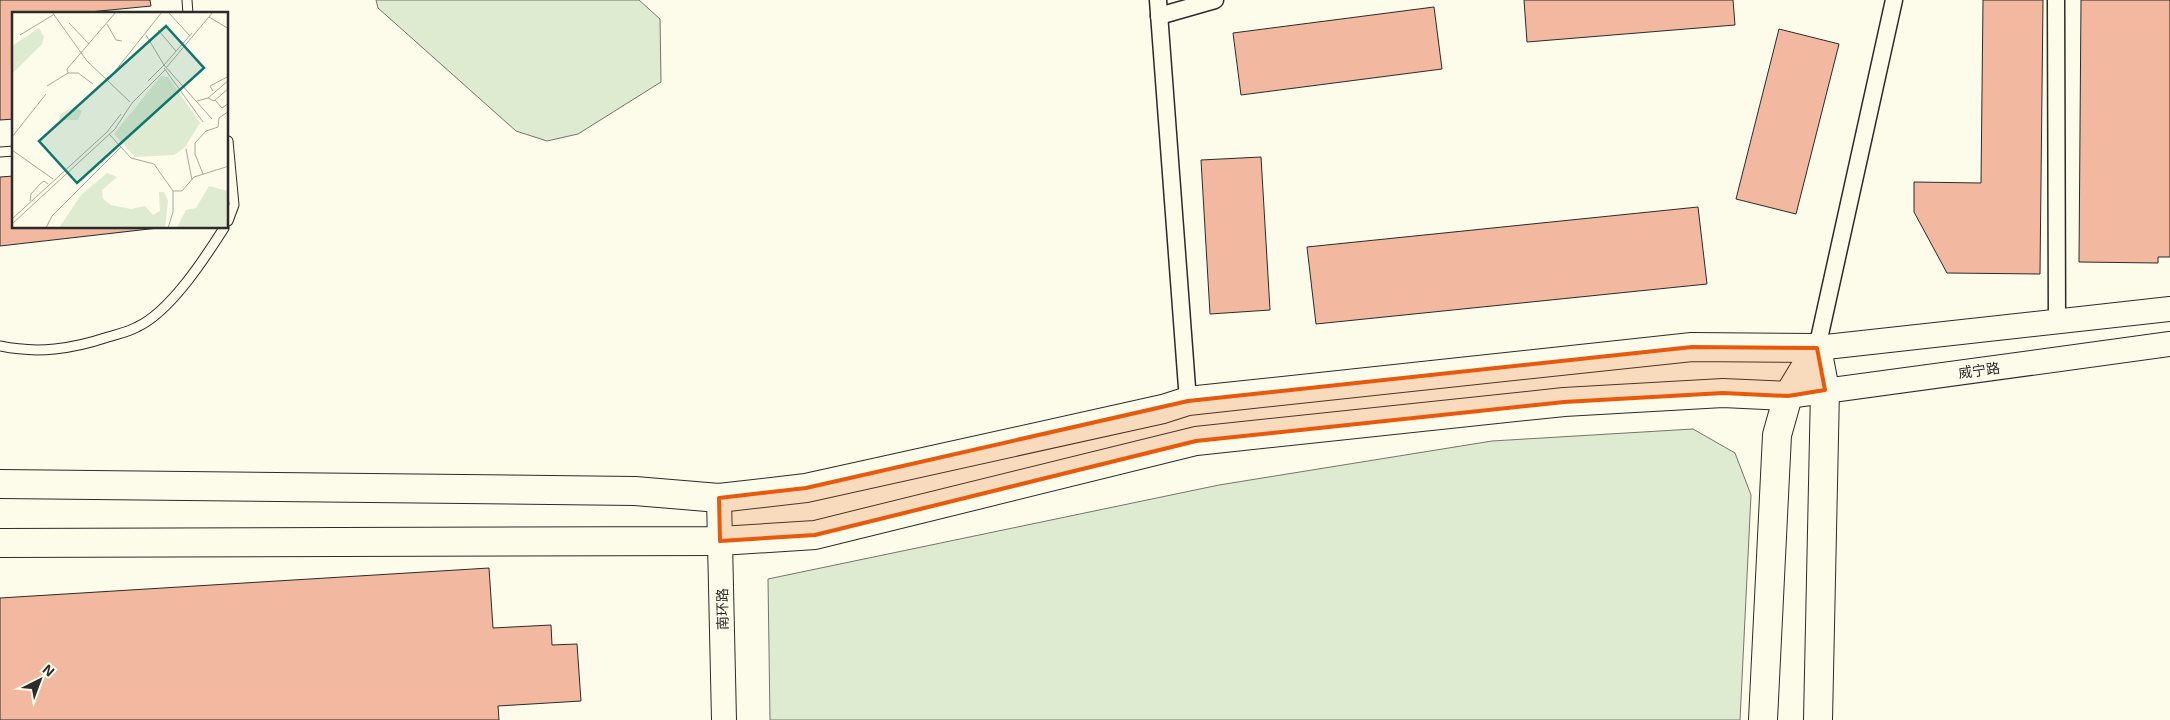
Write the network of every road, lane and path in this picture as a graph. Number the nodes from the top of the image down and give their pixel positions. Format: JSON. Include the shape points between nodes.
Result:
{"nodes":[{"id":1,"x":1158,"y":0,"type":"edge"},
{"id":2,"x":1215,"y":0,"type":"edge"},
{"id":3,"x":1894,"y":0,"type":"edge"},
{"id":4,"x":2056,"y":0,"type":"edge"},
{"id":5,"x":1159,"y":16,"type":"junction"},
{"id":6,"x":229,"y":152,"type":"edge"},
{"id":7,"x":229,"y":218,"type":"edge"},
{"id":8,"x":223,"y":229,"type":"edge"},
{"id":9,"x":2170,"y":309,"type":"edge"},
{"id":10,"x":2057,"y":323,"type":"junction"},
{"id":11,"x":2170,"y":344,"type":"edge"},
{"id":12,"x":0,"y":346,"type":"edge"},
{"id":13,"x":1817,"y":348,"type":"junction"},
{"id":14,"x":1825,"y":390,"type":"junction"},
{"id":15,"x":1788,"y":396,"type":"junction"},
{"id":16,"x":1188,"y":401,"type":"junction"},
{"id":17,"x":0,"y":484,"type":"edge"},
{"id":18,"x":719,"y":498,"type":"junction"},
{"id":19,"x":720,"y":540,"type":"junction"},
{"id":20,"x":0,"y":543,"type":"edge"},
{"id":21,"x":724,"y":720,"type":"edge"},
{"id":22,"x":1763,"y":720,"type":"edge"},
{"id":23,"x":1818,"y":720,"type":"edge"}],
"edges":[{"from":1,"to":5,"type":"street"},
{"from":2,"to":5,"type":"street"},
{"from":3,"to":13,"type":"street"},
{"from":4,"to":10,"type":"street"},
{"from":5,"to":16,"type":"street"},
{"from":6,"to":7,"type":"lane","via":[[234,204]]},
{"from":8,"to":12,"type":"lane","via":[[204,260],[165,306],[138,327],[76,347],[49,351]]},
{"from":9,"to":10,"type":"main road"},
{"from":10,"to":13,"type":"main road"},
{"from":11,"to":14,"type":"main road","name":"威宁路"},
{"from":13,"to":14,"type":"highway"},
{"from":13,"to":15,"type":"highway"},
{"from":13,"to":16,"type":"highway","via":[[1692,347]]},
{"from":14,"to":15,"type":"main road","name":"威宁路"},
{"from":14,"to":23,"type":"highway"},
{"from":15,"to":19,"type":"highway","via":[[1723,393],[1564,402],[1196,441],[815,535]]},
{"from":15,"to":22,"type":"highway","via":[[1777,436]]},
{"from":16,"to":18,"type":"highway","via":[[806,488]]},
{"from":17,"to":18,"type":"highway","via":[[635,491]]},
{"from":18,"to":19,"type":"main road","name":"南环路"},
{"from":19,"to":20,"type":"highway"},
{"from":19,"to":21,"type":"main road","name":"南环路"}]}
